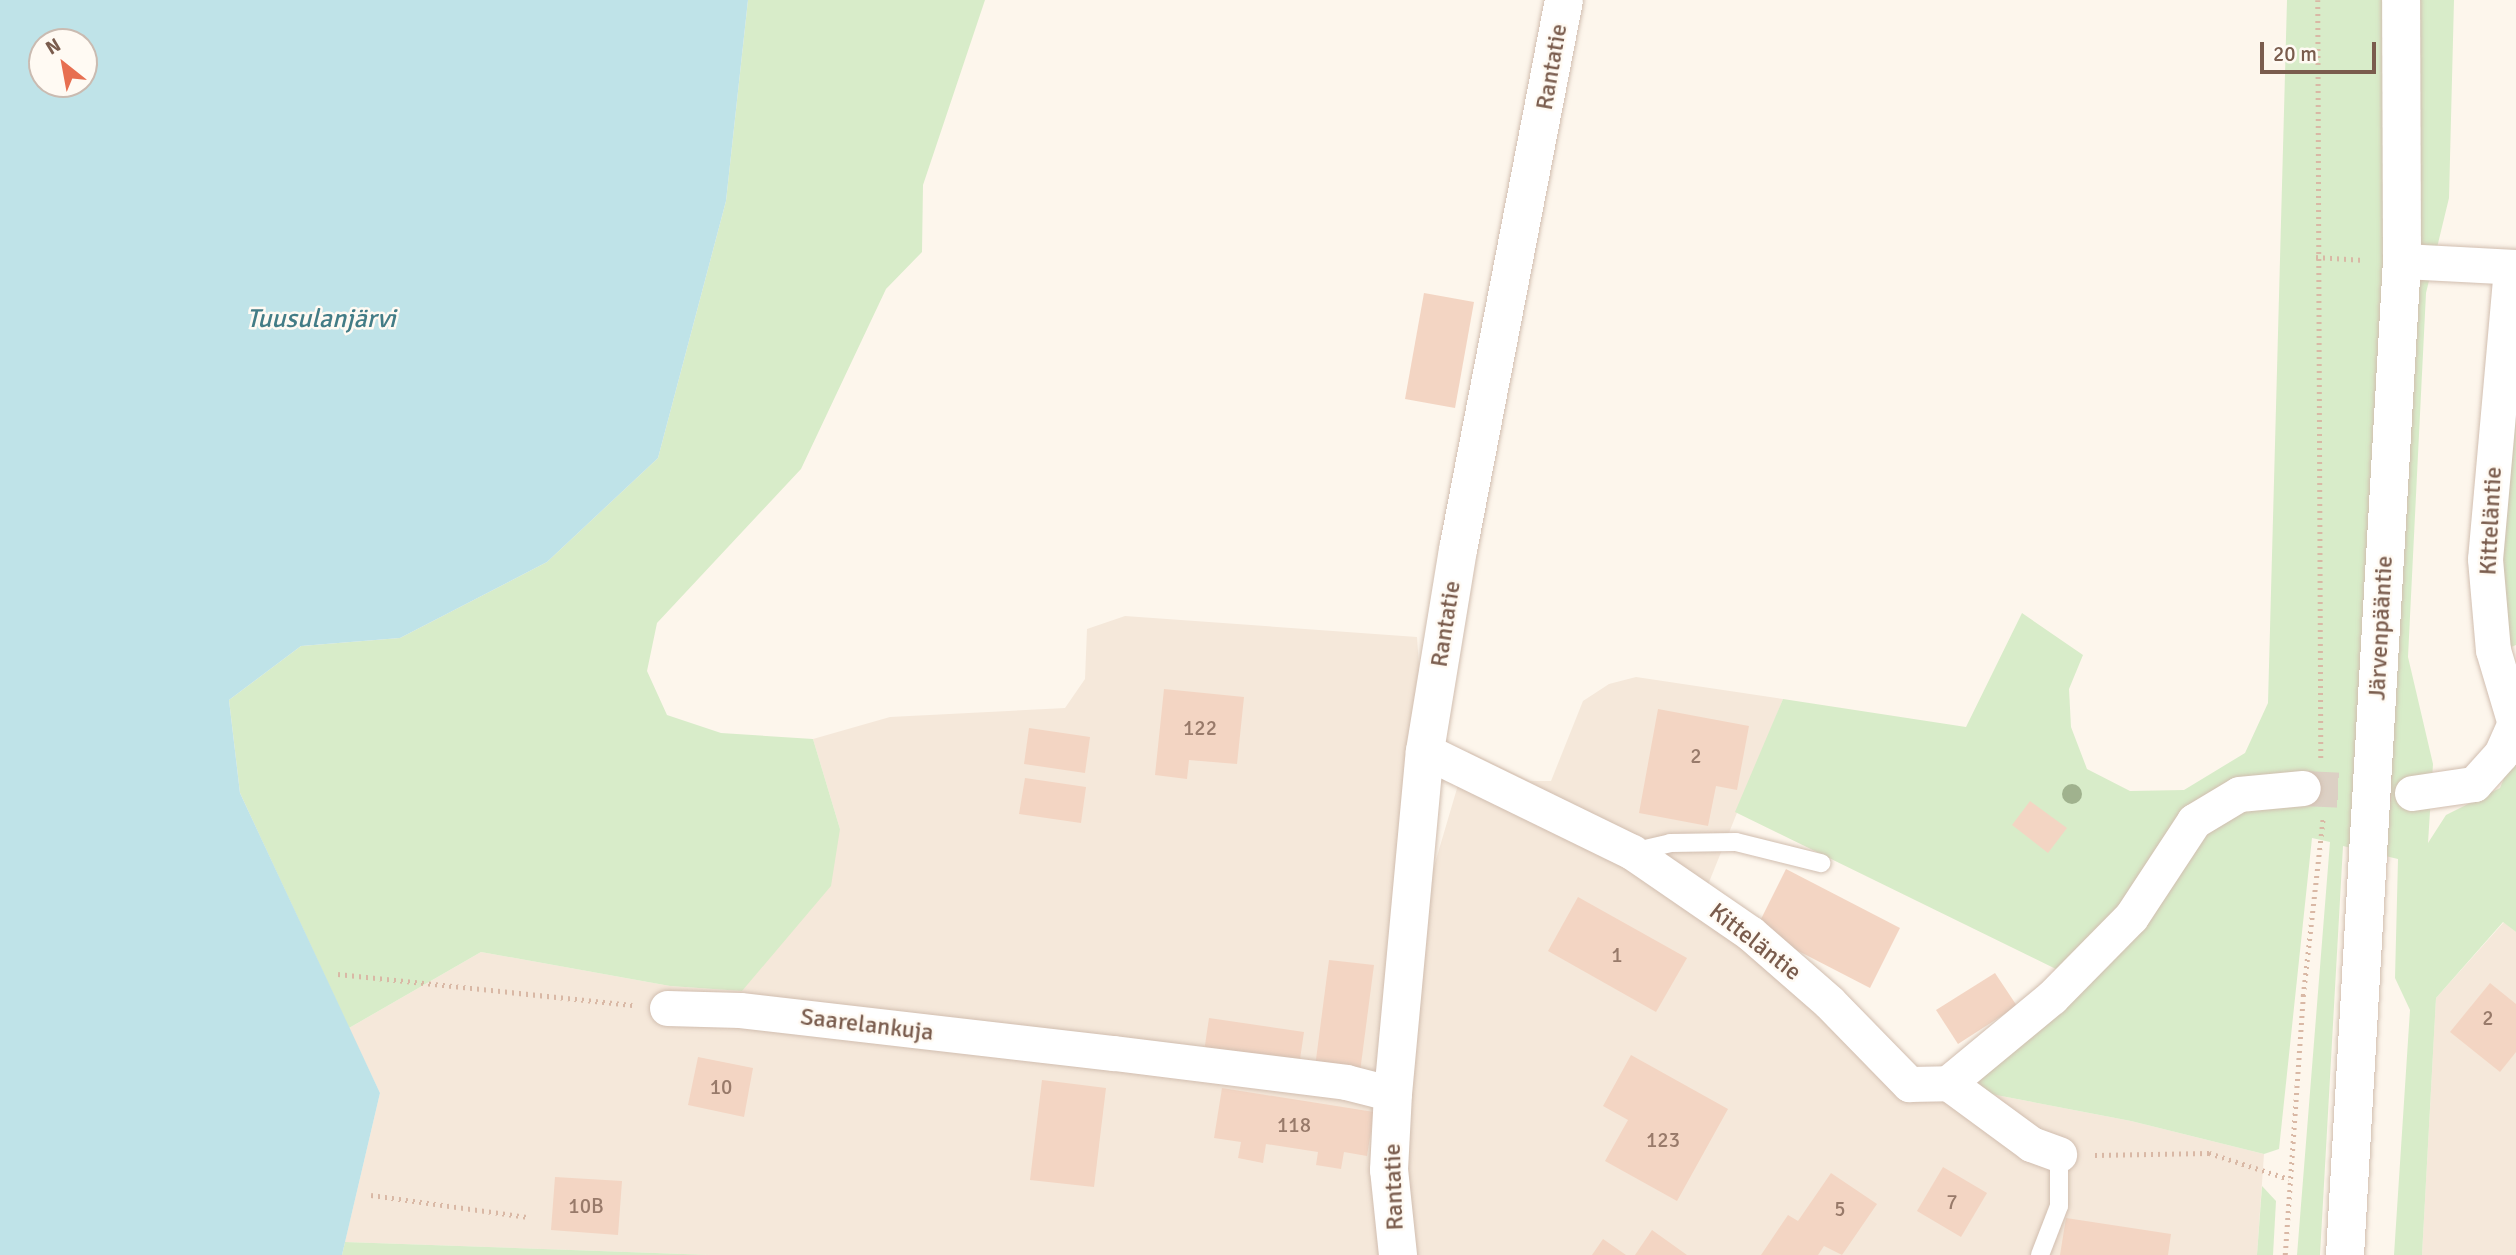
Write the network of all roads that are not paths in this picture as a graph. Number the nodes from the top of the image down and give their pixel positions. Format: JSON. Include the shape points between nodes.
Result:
{"nodes":[{"id":1,"x":1564,"y":0,"type":"edge"},
{"id":2,"x":2401,"y":0,"type":"edge"},
{"id":3,"x":2402,"y":261,"type":"junction"},
{"id":4,"x":2513,"y":267,"type":"edge"},
{"id":5,"x":2514,"y":727,"type":"edge"},
{"id":6,"x":1425,"y":751,"type":"junction"},
{"id":7,"x":2316,"y":789,"type":"tunnel mouth"},
{"id":8,"x":2412,"y":793,"type":"tunnel mouth"},
{"id":9,"x":1632,"y":852,"type":"junction"},
{"id":10,"x":1821,"y":863,"type":"dead end"},
{"id":11,"x":667,"y":1008,"type":"road end"},
{"id":12,"x":1948,"y":1083,"type":"junction"},
{"id":13,"x":1394,"y":1094,"type":"junction"},
{"id":14,"x":2059,"y":1154,"type":"joint"},
{"id":15,"x":1398,"y":1255,"type":"edge"},
{"id":16,"x":2040,"y":1255,"type":"edge"},
{"id":17,"x":2346,"y":1255,"type":"edge"}],
"edges":[{"from":1,"to":6,"type":"street","name":"Rantatie","via":[[1458,550]]},
{"from":2,"to":3,"type":"street","name":"Järvenpääntie"},
{"from":3,"to":4,"type":"street"},
{"from":3,"to":17,"type":"street","name":"Järvenpääntie"},
{"from":4,"to":5,"type":"street","name":"Kitteläntie","via":[[2485,559],[2493,650]]},
{"from":5,"to":8,"type":"street","via":[[2501,754],[2474,784]]},
{"from":6,"to":9,"type":"street","name":"Kitteläntie"},
{"from":6,"to":13,"type":"street","name":"Rantatie"},
{"from":7,"to":12,"type":"street","via":[[2239,794],[2194,821],[2131,917],[2052,997]]},
{"from":9,"to":10,"type":"lane","via":[[1670,843],[1736,842]]},
{"from":9,"to":12,"type":"street","name":"Kitteläntie","via":[[1750,933],[1829,1002],[1909,1084]]},
{"from":11,"to":13,"type":"street","name":"Saarelankuja","via":[[740,1010],[1114,1053],[1346,1083]]},
{"from":12,"to":14,"type":"street","via":[[2031,1144]]},
{"from":13,"to":15,"type":"street","name":"Rantatie","via":[[1390,1170]]},
{"from":14,"to":16,"type":"lane","via":[[2059,1206]]}]}
